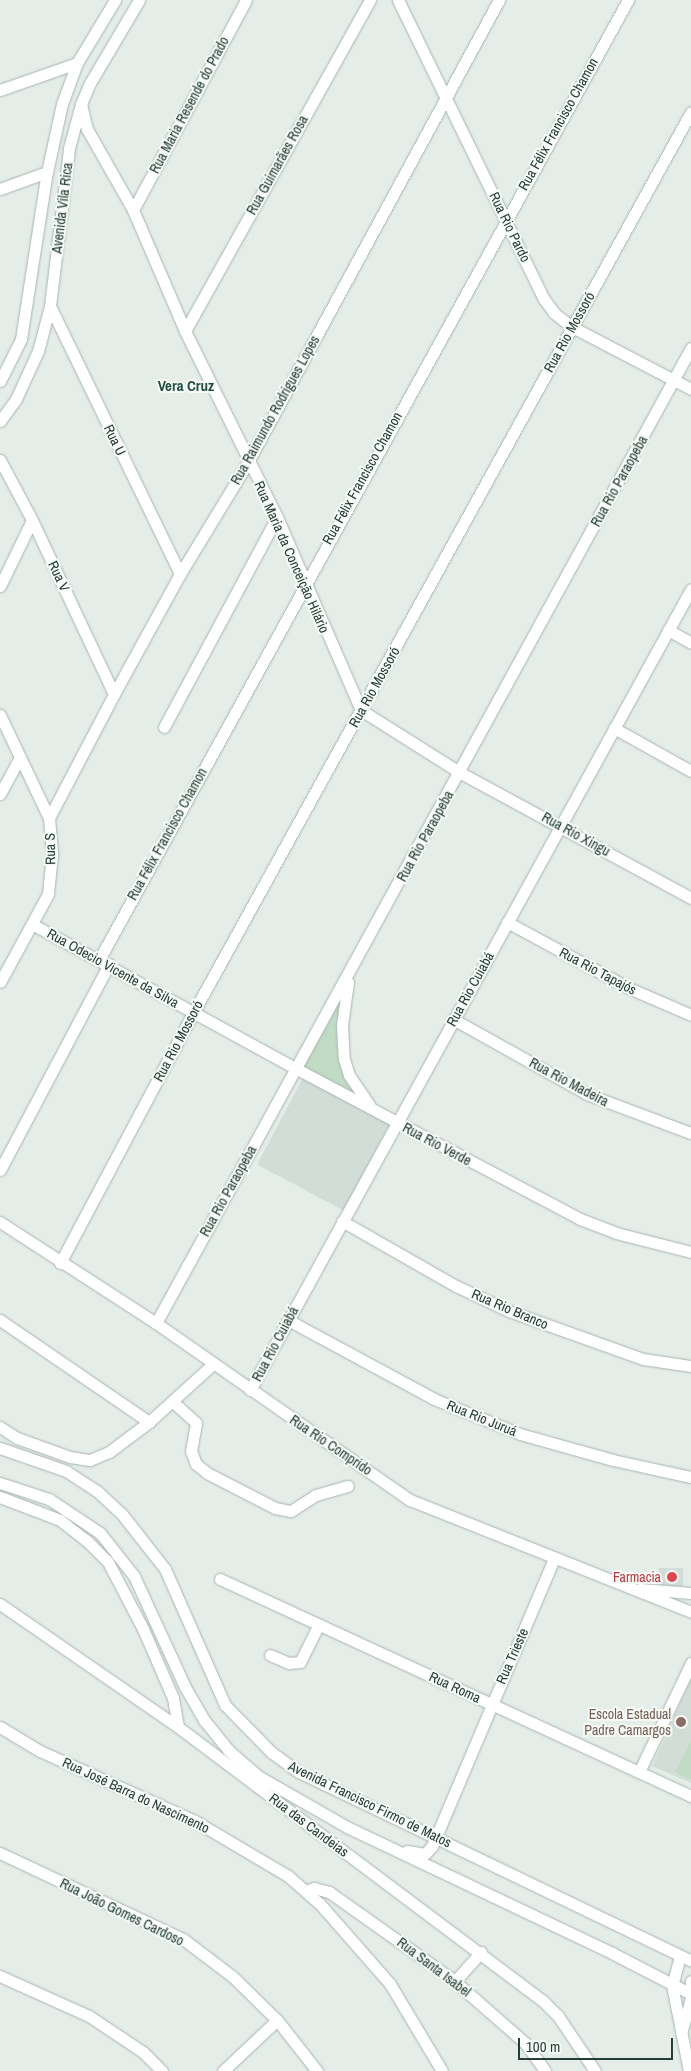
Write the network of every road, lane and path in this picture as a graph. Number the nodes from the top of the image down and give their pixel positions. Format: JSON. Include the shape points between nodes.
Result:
{"nodes":[{"id":1,"x":115,"y":0,"type":"edge"},
{"id":2,"x":139,"y":0,"type":"edge"},
{"id":3,"x":246,"y":0,"type":"edge"},
{"id":4,"x":370,"y":0,"type":"edge"},
{"id":5,"x":398,"y":0,"type":"edge"},
{"id":6,"x":499,"y":0,"type":"edge"},
{"id":7,"x":628,"y":0,"type":"edge"},
{"id":8,"x":77,"y":63,"type":"junction"},
{"id":9,"x":0,"y":90,"type":"edge"},
{"id":10,"x":446,"y":95,"type":"junction"},
{"id":11,"x":81,"y":104,"type":"junction"},
{"id":12,"x":691,"y":112,"type":"edge"},
{"id":13,"x":93,"y":138,"type":"junction"},
{"id":14,"x":69,"y":148,"type":"junction"},
{"id":15,"x":47,"y":172,"type":"junction"},
{"id":16,"x":0,"y":189,"type":"edge"},
{"id":17,"x":132,"y":210,"type":"junction"},
{"id":18,"x":505,"y":218,"type":"junction"},
{"id":19,"x":50,"y":306,"type":"junction"},
{"id":20,"x":572,"y":327,"type":"junction"},
{"id":21,"x":185,"y":331,"type":"junction"},
{"id":22,"x":691,"y":348,"type":"edge"},
{"id":23,"x":674,"y":380,"type":"junction"},
{"id":24,"x":0,"y":381,"type":"edge"},
{"id":25,"x":691,"y":389,"type":"edge"},
{"id":26,"x":0,"y":421,"type":"edge"},
{"id":27,"x":0,"y":460,"type":"edge"},
{"id":28,"x":248,"y":462,"type":"junction"},
{"id":29,"x":277,"y":517,"type":"junction"},
{"id":30,"x":32,"y":520,"type":"junction"},
{"id":31,"x":180,"y":574,"type":"junction"},
{"id":32,"x":303,"y":584,"type":"junction"},
{"id":33,"x":0,"y":586,"type":"edge"},
{"id":34,"x":691,"y":588,"type":"edge"},
{"id":35,"x":668,"y":630,"type":"junction"},
{"id":36,"x":691,"y":643,"type":"edge"},
{"id":37,"x":114,"y":694,"type":"junction"},
{"id":38,"x":361,"y":710,"type":"junction"},
{"id":39,"x":0,"y":715,"type":"edge"},
{"id":40,"x":164,"y":727,"type":"dead end"},
{"id":41,"x":614,"y":728,"type":"junction"},
{"id":42,"x":20,"y":757,"type":"junction"},
{"id":43,"x":691,"y":771,"type":"edge"},
{"id":44,"x":459,"y":772,"type":"junction"},
{"id":45,"x":0,"y":794,"type":"edge"},
{"id":46,"x":49,"y":818,"type":"junction"},
{"id":47,"x":561,"y":825,"type":"junction"},
{"id":48,"x":691,"y":898,"type":"edge"},
{"id":49,"x":507,"y":922,"type":"junction"},
{"id":50,"x":32,"y":924,"type":"junction"},
{"id":51,"x":104,"y":961,"type":"junction"},
{"id":52,"x":348,"y":976,"type":"junction"},
{"id":53,"x":0,"y":982,"type":"edge"},
{"id":54,"x":193,"y":1013,"type":"junction"},
{"id":55,"x":691,"y":1015,"type":"edge"},
{"id":56,"x":453,"y":1019,"type":"junction"},
{"id":57,"x":295,"y":1068,"type":"junction"},
{"id":58,"x":373,"y":1109,"type":"junction"},
{"id":59,"x":395,"y":1122,"type":"junction"},
{"id":60,"x":691,"y":1133,"type":"edge"},
{"id":61,"x":0,"y":1170,"type":"edge"},
{"id":62,"x":342,"y":1221,"type":"junction"},
{"id":63,"x":0,"y":1222,"type":"edge"},
{"id":64,"x":691,"y":1252,"type":"edge"},
{"id":65,"x":60,"y":1263,"type":"junction"},
{"id":66,"x":0,"y":1320,"type":"edge"},
{"id":67,"x":288,"y":1320,"type":"junction"},
{"id":68,"x":156,"y":1323,"type":"junction"},
{"id":69,"x":213,"y":1364,"type":"junction"},
{"id":70,"x":691,"y":1366,"type":"edge"},
{"id":71,"x":250,"y":1390,"type":"junction"},
{"id":72,"x":174,"y":1402,"type":"junction"},
{"id":73,"x":149,"y":1422,"type":"junction"},
{"id":74,"x":0,"y":1426,"type":"edge"},
{"id":75,"x":0,"y":1448,"type":"edge"},
{"id":76,"x":691,"y":1478,"type":"edge"},
{"id":77,"x":0,"y":1483,"type":"edge"},
{"id":78,"x":348,"y":1486,"type":"dead end"},
{"id":79,"x":0,"y":1496,"type":"edge"},
{"id":80,"x":554,"y":1559,"type":"junction"},
{"id":81,"x":220,"y":1579,"type":"dead end"},
{"id":82,"x":627,"y":1588,"type":"junction"},
{"id":83,"x":691,"y":1592,"type":"edge"},
{"id":84,"x":0,"y":1604,"type":"edge"},
{"id":85,"x":691,"y":1612,"type":"edge"},
{"id":86,"x":319,"y":1624,"type":"junction"},
{"id":87,"x":270,"y":1655,"type":"dead end"},
{"id":88,"x":691,"y":1663,"type":"edge"},
{"id":89,"x":491,"y":1704,"type":"junction"},
{"id":90,"x":0,"y":1727,"type":"edge"},
{"id":91,"x":178,"y":1727,"type":"junction"},
{"id":92,"x":639,"y":1772,"type":"junction"},
{"id":93,"x":691,"y":1796,"type":"edge"},
{"id":94,"x":347,"y":1827,"type":"junction"},
{"id":95,"x":436,"y":1836,"type":"junction"},
{"id":96,"x":377,"y":1840,"type":"junction"},
{"id":97,"x":337,"y":1845,"type":"junction"},
{"id":98,"x":0,"y":1853,"type":"edge"},
{"id":99,"x":306,"y":1891,"type":"junction"},
{"id":100,"x":481,"y":1952,"type":"junction"},
{"id":101,"x":686,"y":1958,"type":"edge"},
{"id":102,"x":0,"y":1976,"type":"edge"},
{"id":103,"x":455,"y":1981,"type":"junction"},
{"id":104,"x":691,"y":1981,"type":"edge"},
{"id":105,"x":672,"y":1985,"type":"junction"},
{"id":106,"x":691,"y":1987,"type":"edge"},
{"id":107,"x":691,"y":1996,"type":"edge"},
{"id":108,"x":277,"y":2020,"type":"junction"},
{"id":109,"x":680,"y":2037,"type":"junction"},
{"id":110,"x":162,"y":2071,"type":"edge"},
{"id":111,"x":223,"y":2071,"type":"edge"},
{"id":112,"x":317,"y":2071,"type":"edge"},
{"id":113,"x":442,"y":2071,"type":"edge"},
{"id":114,"x":544,"y":2071,"type":"edge"},
{"id":115,"x":595,"y":2071,"type":"edge"},
{"id":116,"x":689,"y":2071,"type":"edge"}],
"edges":[{"from":1,"to":8,"type":"street","name":"Avenida Vila Rica"},
{"from":2,"to":11,"type":"street","name":"Avenida Vila Rica"},
{"from":3,"to":17,"type":"street","name":"Rua Maria Resende do Prado"},
{"from":4,"to":21,"type":"street","name":"Rua Guimarães Rosa"},
{"from":5,"to":10,"type":"street","name":"Rua Rio Pardo"},
{"from":6,"to":10,"type":"street","name":"Rua Raimundo Rodrigues Lopes"},
{"from":7,"to":18,"type":"street","name":"Rua Félix Francisco Chamon"},
{"from":8,"to":9,"type":"street"},
{"from":8,"to":15,"type":"street","name":"Avenida Vila Rica","via":[[62,104]]},
{"from":10,"to":18,"type":"street","name":"Rua Rio Pardo"},
{"from":10,"to":28,"type":"street","name":"Rua Raimundo Rodrigues Lopes"},
{"from":11,"to":13,"type":"street","name":"Rua Maria da Conceição Hilário"},
{"from":11,"to":14,"type":"street","name":"Avenida Vila Rica"},
{"from":12,"to":20,"type":"street","name":"Rua Rio Mossoró"},
{"from":13,"to":14,"type":"street","via":[[80,140]]},
{"from":13,"to":17,"type":"street","name":"Rua Maria da Conceição Hilário"},
{"from":14,"to":19,"type":"street","name":"Avenida Vila Rica"},
{"from":15,"to":16,"type":"street"},
{"from":15,"to":24,"type":"street","name":"Avenida Vila Rica","via":[[21,339]]},
{"from":17,"to":21,"type":"street","name":"Rua Maria da Conceição Hilário"},
{"from":18,"to":20,"type":"street","name":"Rua Rio Pardo","via":[[544,299],[554,313]]},
{"from":18,"to":32,"type":"street","name":"Rua Félix Francisco Chamon"},
{"from":19,"to":26,"type":"street","name":"Avenida Vila Rica","via":[[38,351],[16,399]]},
{"from":19,"to":31,"type":"street","name":"Rua U"},
{"from":20,"to":23,"type":"street","name":"Rua Rio Pardo"},
{"from":20,"to":38,"type":"street","name":"Rua Rio Mossoró"},
{"from":21,"to":28,"type":"street","name":"Rua Maria da Conceição Hilário"},
{"from":22,"to":23,"type":"street","name":"Rua Rio Paraopeba"},
{"from":23,"to":25,"type":"street","name":"Rua Rio Pardo"},
{"from":23,"to":44,"type":"street","name":"Rua Rio Paraopeba"},
{"from":27,"to":30,"type":"street","name":"Rua V"},
{"from":28,"to":29,"type":"street","name":"Rua Maria da Conceição Hilário"},
{"from":28,"to":31,"type":"street","name":"Rua Raimundo Rodrigues Lopes"},
{"from":29,"to":32,"type":"street","name":"Rua Maria da Conceição Hilário"},
{"from":29,"to":40,"type":"street"},
{"from":30,"to":33,"type":"street"},
{"from":30,"to":37,"type":"street","name":"Rua V"},
{"from":31,"to":37,"type":"street","name":"Rua Raimundo Rodrigues Lopes"},
{"from":32,"to":38,"type":"street","name":"Rua Maria da Conceição Hilário"},
{"from":32,"to":51,"type":"street","name":"Rua Félix Francisco Chamon"},
{"from":34,"to":35,"type":"street","name":"Rua Rio Cuiabá"},
{"from":35,"to":36,"type":"street"},
{"from":35,"to":41,"type":"street","name":"Rua Rio Cuiabá"},
{"from":37,"to":46,"type":"street","name":"Rua Raimundo Rodrigues Lopes"},
{"from":38,"to":44,"type":"street"},
{"from":38,"to":54,"type":"street","name":"Rua Rio Mossoró"},
{"from":39,"to":42,"type":"street","name":"Rua S"},
{"from":41,"to":43,"type":"street"},
{"from":41,"to":47,"type":"street","name":"Rua Rio Cuiabá"},
{"from":42,"to":45,"type":"street"},
{"from":42,"to":46,"type":"street","name":"Rua S"},
{"from":44,"to":47,"type":"street","name":"Rua Rio Xingu"},
{"from":44,"to":52,"type":"street","name":"Rua Rio Paraopeba"},
{"from":46,"to":50,"type":"street","name":"Rua S","via":[[52,855],[48,894]]},
{"from":47,"to":48,"type":"street","name":"Rua Rio Xingu"},
{"from":47,"to":49,"type":"street","name":"Rua Rio Cuiabá"},
{"from":49,"to":55,"type":"street","name":"Rua Rio Tapajós","via":[[631,989]]},
{"from":49,"to":56,"type":"street","name":"Rua Rio Cuiabá"},
{"from":50,"to":51,"type":"street","name":"Rua Odecio Vicente da Silva"},
{"from":50,"to":53,"type":"street","name":"Rua S"},
{"from":51,"to":54,"type":"street","name":"Rua Odecio Vicente da Silva"},
{"from":51,"to":61,"type":"street","name":"Rua Félix Francisco Chamon"},
{"from":52,"to":57,"type":"street","name":"Rua Rio Paraopeba"},
{"from":52,"to":58,"type":"street","via":[[342,1025],[344,1059],[349,1075]]},
{"from":54,"to":57,"type":"street","name":"Rua Rio Verde"},
{"from":54,"to":65,"type":"street","name":"Rua Rio Mossoró"},
{"from":56,"to":59,"type":"street","name":"Rua Rio Cuiabá"},
{"from":56,"to":60,"type":"street","name":"Rua Rio Madeira","via":[[587,1094]]},
{"from":57,"to":58,"type":"street","name":"Rua Rio Verde"},
{"from":57,"to":68,"type":"street","name":"Rua Rio Paraopeba"},
{"from":58,"to":59,"type":"street","name":"Rua Rio Verde"},
{"from":59,"to":62,"type":"street","name":"Rua Rio Cuiabá"},
{"from":59,"to":64,"type":"street","name":"Rua Rio Verde","via":[[580,1219],[616,1233]]},
{"from":62,"to":67,"type":"street","name":"Rua Rio Cuiabá"},
{"from":62,"to":70,"type":"street","name":"Rua Rio Branco","via":[[456,1286],[509,1310],[643,1359]]},
{"from":63,"to":65,"type":"street","name":"Rua Rio Comprido"},
{"from":65,"to":68,"type":"street","name":"Rua Rio Comprido"},
{"from":66,"to":73,"type":"street"},
{"from":67,"to":71,"type":"street","name":"Rua Rio Cuiabá"},
{"from":67,"to":76,"type":"street","name":"Rua Rio Juruá","via":[[434,1399],[520,1434]]},
{"from":68,"to":69,"type":"street","name":"Rua Rio Comprido"},
{"from":69,"to":71,"type":"street","name":"Rua Rio Comprido"},
{"from":69,"to":72,"type":"street"},
{"from":71,"to":80,"type":"street","name":"Rua Rio Comprido","via":[[410,1500]]},
{"from":72,"to":73,"type":"street"},
{"from":72,"to":78,"type":"street","via":[[196,1423],[191,1450],[196,1464],[207,1473],[275,1508],[290,1511],[316,1496]]},
{"from":73,"to":74,"type":"street","via":[[109,1452],[90,1460],[70,1458],[17,1438]]},
{"from":75,"to":95,"type":"street","name":"Avenida Francisco Firmo de Matos","via":[[66,1471],[98,1492],[121,1514],[165,1569],[225,1705],[270,1752],[300,1772]]},
{"from":77,"to":94,"type":"street","name":"Avenida Francisco Firmo de Matos","via":[[49,1499],[100,1533],[134,1576],[185,1687],[204,1720],[228,1750],[265,1780]]},
{"from":79,"to":91,"type":"street","via":[[60,1520],[108,1562],[173,1698]]},
{"from":80,"to":82,"type":"street","name":"Rua Rio Comprido"},
{"from":80,"to":89,"type":"street","name":"Rua Trieste"},
{"from":81,"to":86,"type":"street","name":"Rua Roma"},
{"from":82,"to":83,"type":"street"},
{"from":82,"to":85,"type":"street","name":"Rua Rio Comprido"},
{"from":84,"to":91,"type":"street","name":"Rua das Candeias"},
{"from":86,"to":87,"type":"street","via":[[300,1662],[289,1663]]},
{"from":86,"to":89,"type":"street","name":"Rua Roma"},
{"from":88,"to":92,"type":"street"},
{"from":89,"to":92,"type":"street","name":"Rua Roma"},
{"from":89,"to":95,"type":"street","name":"Rua Trieste"},
{"from":90,"to":99,"type":"street","name":"Rua José Barra do Nascimento","via":[[40,1751],[195,1821],[288,1876]]},
{"from":91,"to":97,"type":"street","name":"Rua das Candeias"},
{"from":92,"to":93,"type":"street","name":"Rua Roma"},
{"from":94,"to":96,"type":"street","name":"Avenida Francisco Firmo de Matos"},
{"from":94,"to":97,"type":"street"},
{"from":95,"to":96,"type":"street","name":"Rua Trieste","via":[[426,1854]]},
{"from":95,"to":101,"type":"street","name":"Avenida Francisco Firmo de Matos"},
{"from":96,"to":105,"type":"street","name":"Avenida Francisco Firmo de Matos"},
{"from":97,"to":100,"type":"street","name":"Rua das Candeias"},
{"from":98,"to":108,"type":"street","name":"Rua João Gomes Cardoso","via":[[183,1939],[232,1976]]},
{"from":99,"to":103,"type":"street","name":"Rua Santa Isabel","via":[[314,1888],[329,1892]]},
{"from":99,"to":113,"type":"street","name":"Rua José Barra do Nascimento","via":[[390,1984]]},
{"from":100,"to":103,"type":"street"},
{"from":100,"to":115,"type":"street","name":"Rua das Candeias","via":[[558,2016]]},
{"from":101,"to":105,"type":"street"},
{"from":102,"to":110,"type":"street","via":[[89,2016],[143,2052]]},
{"from":103,"to":114,"type":"street","name":"Rua Santa Isabel","via":[[525,2043]]},
{"from":104,"to":106,"type":"street"},
{"from":105,"to":107,"type":"street","name":"Avenida Francisco Firmo de Matos"},
{"from":105,"to":109,"type":"street"},
{"from":107,"to":109,"type":"street"},
{"from":108,"to":111,"type":"street"},
{"from":108,"to":112,"type":"street","name":"Rua João Gomes Cardoso"},
{"from":109,"to":116,"type":"street"}]}
